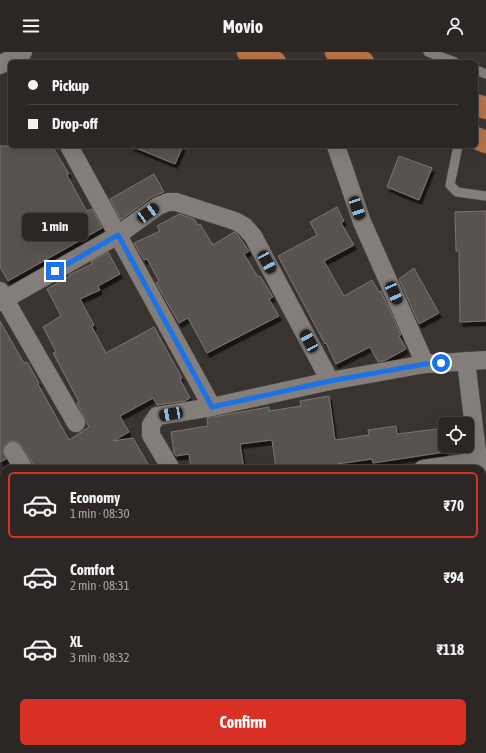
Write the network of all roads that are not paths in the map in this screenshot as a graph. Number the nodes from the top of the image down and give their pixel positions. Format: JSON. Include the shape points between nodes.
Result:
{"nodes":[{"id":1,"x":248,"y":52,"type":"edge"},
{"id":2,"x":336,"y":52,"type":"edge"},
{"id":3,"x":428,"y":52,"type":"edge"},
{"id":4,"x":20,"y":55,"type":"edge"},
{"id":5,"x":10,"y":60,"type":"edge"},
{"id":6,"x":269,"y":60,"type":"edge"},
{"id":7,"x":358,"y":60,"type":"edge"},
{"id":8,"x":450,"y":60,"type":"edge"},
{"id":9,"x":69,"y":148,"type":"edge"},
{"id":10,"x":337,"y":148,"type":"edge"},
{"id":11,"x":458,"y":148,"type":"edge"},
{"id":12,"x":486,"y":196,"type":"edge"},
{"id":13,"x":118,"y":235,"type":"junction"},
{"id":14,"x":2,"y":298,"type":"edge"},
{"id":15,"x":486,"y":360,"type":"edge"},
{"id":16,"x":466,"y":361,"type":"junction"},
{"id":17,"x":425,"y":364,"type":"junction"},
{"id":18,"x":330,"y":381,"type":"junction"},
{"id":19,"x":212,"y":407,"type":"junction"},
{"id":20,"x":76,"y":423,"type":"dead end"},
{"id":21,"x":13,"y":451,"type":"dead end"},
{"id":22,"x":481,"y":463,"type":"edge"},
{"id":23,"x":22,"y":465,"type":"edge"},
{"id":24,"x":169,"y":465,"type":"edge"},
{"id":25,"x":462,"y":465,"type":"edge"}],
"edges":[{"from":1,"to":6,"type":"highway"},
{"from":2,"to":7,"type":"highway"},
{"from":3,"to":8,"type":"lane"},
{"from":4,"to":5,"type":"street"},
{"from":9,"to":13,"type":"street"},
{"from":10,"to":17,"type":"street","via":[[362,222]]},
{"from":11,"to":12,"type":"lane","via":[[450,185],[457,192]]},
{"from":13,"to":14,"type":"street"},
{"from":13,"to":18,"type":"street","via":[[158,206],[168,202],[176,202],[244,226],[252,236]]},
{"from":13,"to":19,"type":"street"},
{"from":14,"to":20,"type":"street"},
{"from":15,"to":16,"type":"street"},
{"from":16,"to":17,"type":"street"},
{"from":16,"to":22,"type":"street"},
{"from":17,"to":18,"type":"street"},
{"from":18,"to":19,"type":"street"},
{"from":19,"to":24,"type":"street","via":[[157,416],[153,420],[151,435]]},
{"from":21,"to":23,"type":"street"},
{"from":22,"to":25,"type":"street"}]}
